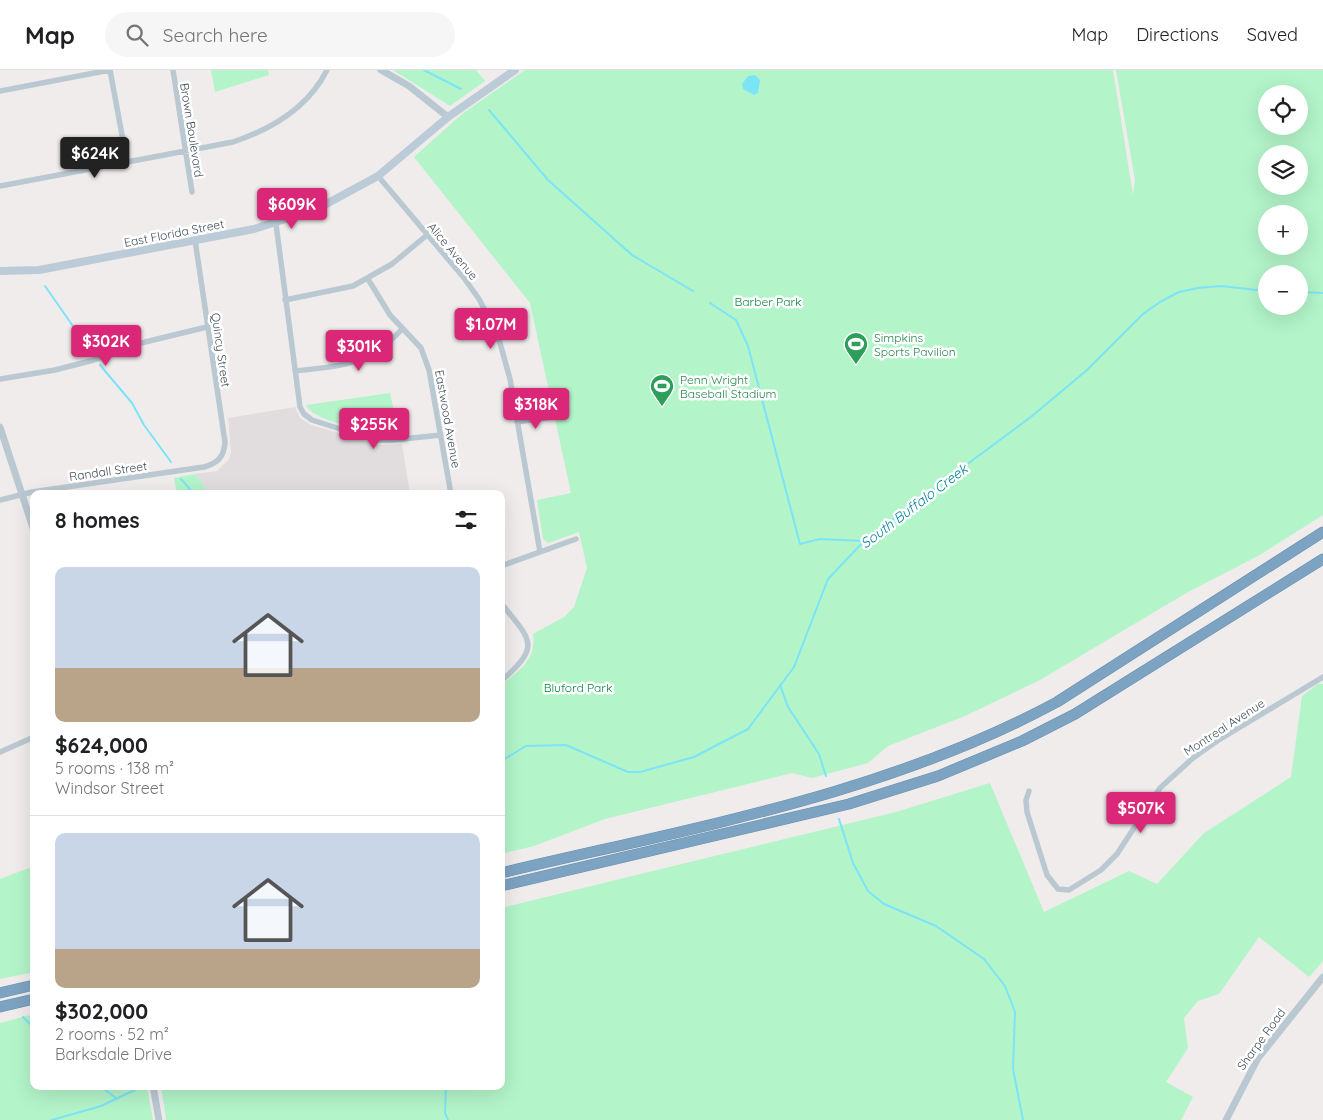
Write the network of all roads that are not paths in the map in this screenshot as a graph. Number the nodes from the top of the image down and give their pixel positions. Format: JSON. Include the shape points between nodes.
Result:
{"nodes":[{"id":1,"x":110,"y":70,"type":"edge"},
{"id":2,"x":172,"y":70,"type":"edge"},
{"id":3,"x":327,"y":70,"type":"edge"},
{"id":4,"x":381,"y":70,"type":"edge"},
{"id":5,"x":515,"y":70,"type":"edge"},
{"id":6,"x":0,"y":91,"type":"edge"},
{"id":7,"x":448,"y":117,"type":"junction"},
{"id":8,"x":186,"y":150,"type":"junction"},
{"id":9,"x":127,"y":162,"type":"junction"},
{"id":10,"x":378,"y":176,"type":"junction"},
{"id":11,"x":0,"y":186,"type":"edge"},
{"id":12,"x":192,"y":192,"type":"dead end"},
{"id":13,"x":276,"y":224,"type":"junction"},
{"id":14,"x":427,"y":235,"type":"junction"},
{"id":15,"x":195,"y":240,"type":"junction"},
{"id":16,"x":0,"y":271,"type":"edge"},
{"id":17,"x":368,"y":279,"type":"junction"},
{"id":18,"x":285,"y":300,"type":"junction"},
{"id":19,"x":207,"y":327,"type":"junction"},
{"id":20,"x":402,"y":329,"type":"junction"},
{"id":21,"x":295,"y":371,"type":"junction"},
{"id":22,"x":0,"y":378,"type":"edge"},
{"id":23,"x":552,"y":417,"type":"dead end"},
{"id":24,"x":517,"y":422,"type":"junction"},
{"id":25,"x":0,"y":427,"type":"edge"},
{"id":26,"x":441,"y":435,"type":"junction"},
{"id":27,"x":218,"y":462,"type":"joint"},
{"id":28,"x":54,"y":490,"type":"edge"},
{"id":29,"x":450,"y":490,"type":"edge"},
{"id":30,"x":30,"y":494,"type":"edge"},
{"id":31,"x":22,"y":495,"type":"junction"},
{"id":32,"x":0,"y":500,"type":"edge"},
{"id":33,"x":30,"y":519,"type":"edge"},
{"id":34,"x":1323,"y":532,"type":"edge"},
{"id":35,"x":576,"y":539,"type":"dead end"},
{"id":36,"x":540,"y":552,"type":"junction"},
{"id":37,"x":1323,"y":559,"type":"edge"},
{"id":38,"x":505,"y":565,"type":"edge"},
{"id":39,"x":505,"y":608,"type":"edge"},
{"id":40,"x":505,"y":677,"type":"edge"},
{"id":41,"x":1320,"y":678,"type":"edge"},
{"id":42,"x":30,"y":739,"type":"edge"},
{"id":43,"x":0,"y":752,"type":"edge"},
{"id":44,"x":1029,"y":790,"type":"dead end"},
{"id":45,"x":505,"y":872,"type":"edge"},
{"id":46,"x":505,"y":885,"type":"edge"},
{"id":47,"x":1323,"y":977,"type":"edge"},
{"id":48,"x":30,"y":986,"type":"edge"},
{"id":49,"x":0,"y":993,"type":"edge"},
{"id":50,"x":30,"y":1000,"type":"edge"},
{"id":51,"x":0,"y":1007,"type":"edge"},
{"id":52,"x":154,"y":1090,"type":"edge"},
{"id":53,"x":158,"y":1120,"type":"edge"},
{"id":54,"x":1226,"y":1120,"type":"edge"}],
"edges":[{"from":1,"to":6,"type":"street"},
{"from":1,"to":9,"type":"street"},
{"from":2,"to":8,"type":"street","name":"Brown Boulevard"},
{"from":3,"to":8,"type":"street","via":[[306,100],[262,133]]},
{"from":4,"to":7,"type":"street","via":[[409,86]]},
{"from":5,"to":7,"type":"main road","name":"East Florida Street"},
{"from":7,"to":10,"type":"main road","name":"East Florida Street"},
{"from":8,"to":9,"type":"street"},
{"from":8,"to":12,"type":"street","name":"Brown Boulevard"},
{"from":9,"to":11,"type":"street"},
{"from":10,"to":13,"type":"main road","name":"East Florida Street","via":[[317,209]]},
{"from":10,"to":14,"type":"street","name":"Alice Avenue"},
{"from":13,"to":15,"type":"main road","name":"East Florida Street"},
{"from":13,"to":18,"type":"street"},
{"from":14,"to":17,"type":"street"},
{"from":14,"to":24,"type":"street","name":"Alice Avenue","via":[[474,292],[489,318],[510,379]]},
{"from":15,"to":16,"type":"main road","name":"East Florida Street","via":[[39,270]]},
{"from":15,"to":19,"type":"street","name":"Quincy Street"},
{"from":17,"to":18,"type":"street","via":[[332,292]]},
{"from":17,"to":20,"type":"street","name":"Eastwood Avenue","via":[[378,299]]},
{"from":18,"to":21,"type":"street"},
{"from":19,"to":22,"type":"street","via":[[55,370]]},
{"from":19,"to":27,"type":"street","name":"Quincy Street","via":[[224,442],[223,455]]},
{"from":20,"to":21,"type":"street","via":[[389,343],[359,362]]},
{"from":20,"to":26,"type":"street","name":"Eastwood Avenue","via":[[421,348],[430,370]]},
{"from":21,"to":26,"type":"street","via":[[300,407],[312,420],[375,440]]},
{"from":23,"to":24,"type":"street"},
{"from":24,"to":36,"type":"street","name":"Alice Avenue"},
{"from":25,"to":31,"type":"street"},
{"from":26,"to":29,"type":"street","name":"Eastwood Avenue"},
{"from":27,"to":28,"type":"street","name":"Randall Street","via":[[204,467]]},
{"from":30,"to":31,"type":"street","name":"Randall Street"},
{"from":31,"to":32,"type":"street","name":"Randall Street"},
{"from":31,"to":33,"type":"street"},
{"from":34,"to":45,"type":"highway","via":[[1057,702],[1022,721],[936,758],[821,796]]},
{"from":35,"to":36,"type":"street"},
{"from":36,"to":38,"type":"street"},
{"from":37,"to":46,"type":"highway","via":[[1075,714],[947,773],[850,804]]},
{"from":39,"to":40,"type":"street","via":[[527,635],[528,644],[527,654],[521,663]]},
{"from":41,"to":44,"type":"street","name":"Montreal Avenue","via":[[1217,741],[1175,773],[1160,788],[1117,854],[1101,870],[1069,890],[1058,889],[1047,876],[1027,812]]},
{"from":42,"to":43,"type":"street"},
{"from":47,"to":54,"type":"street","name":"Sharpe Road","via":[[1258,1058]]},
{"from":48,"to":49,"type":"highway"},
{"from":50,"to":51,"type":"highway"},
{"from":52,"to":53,"type":"street"}]}
